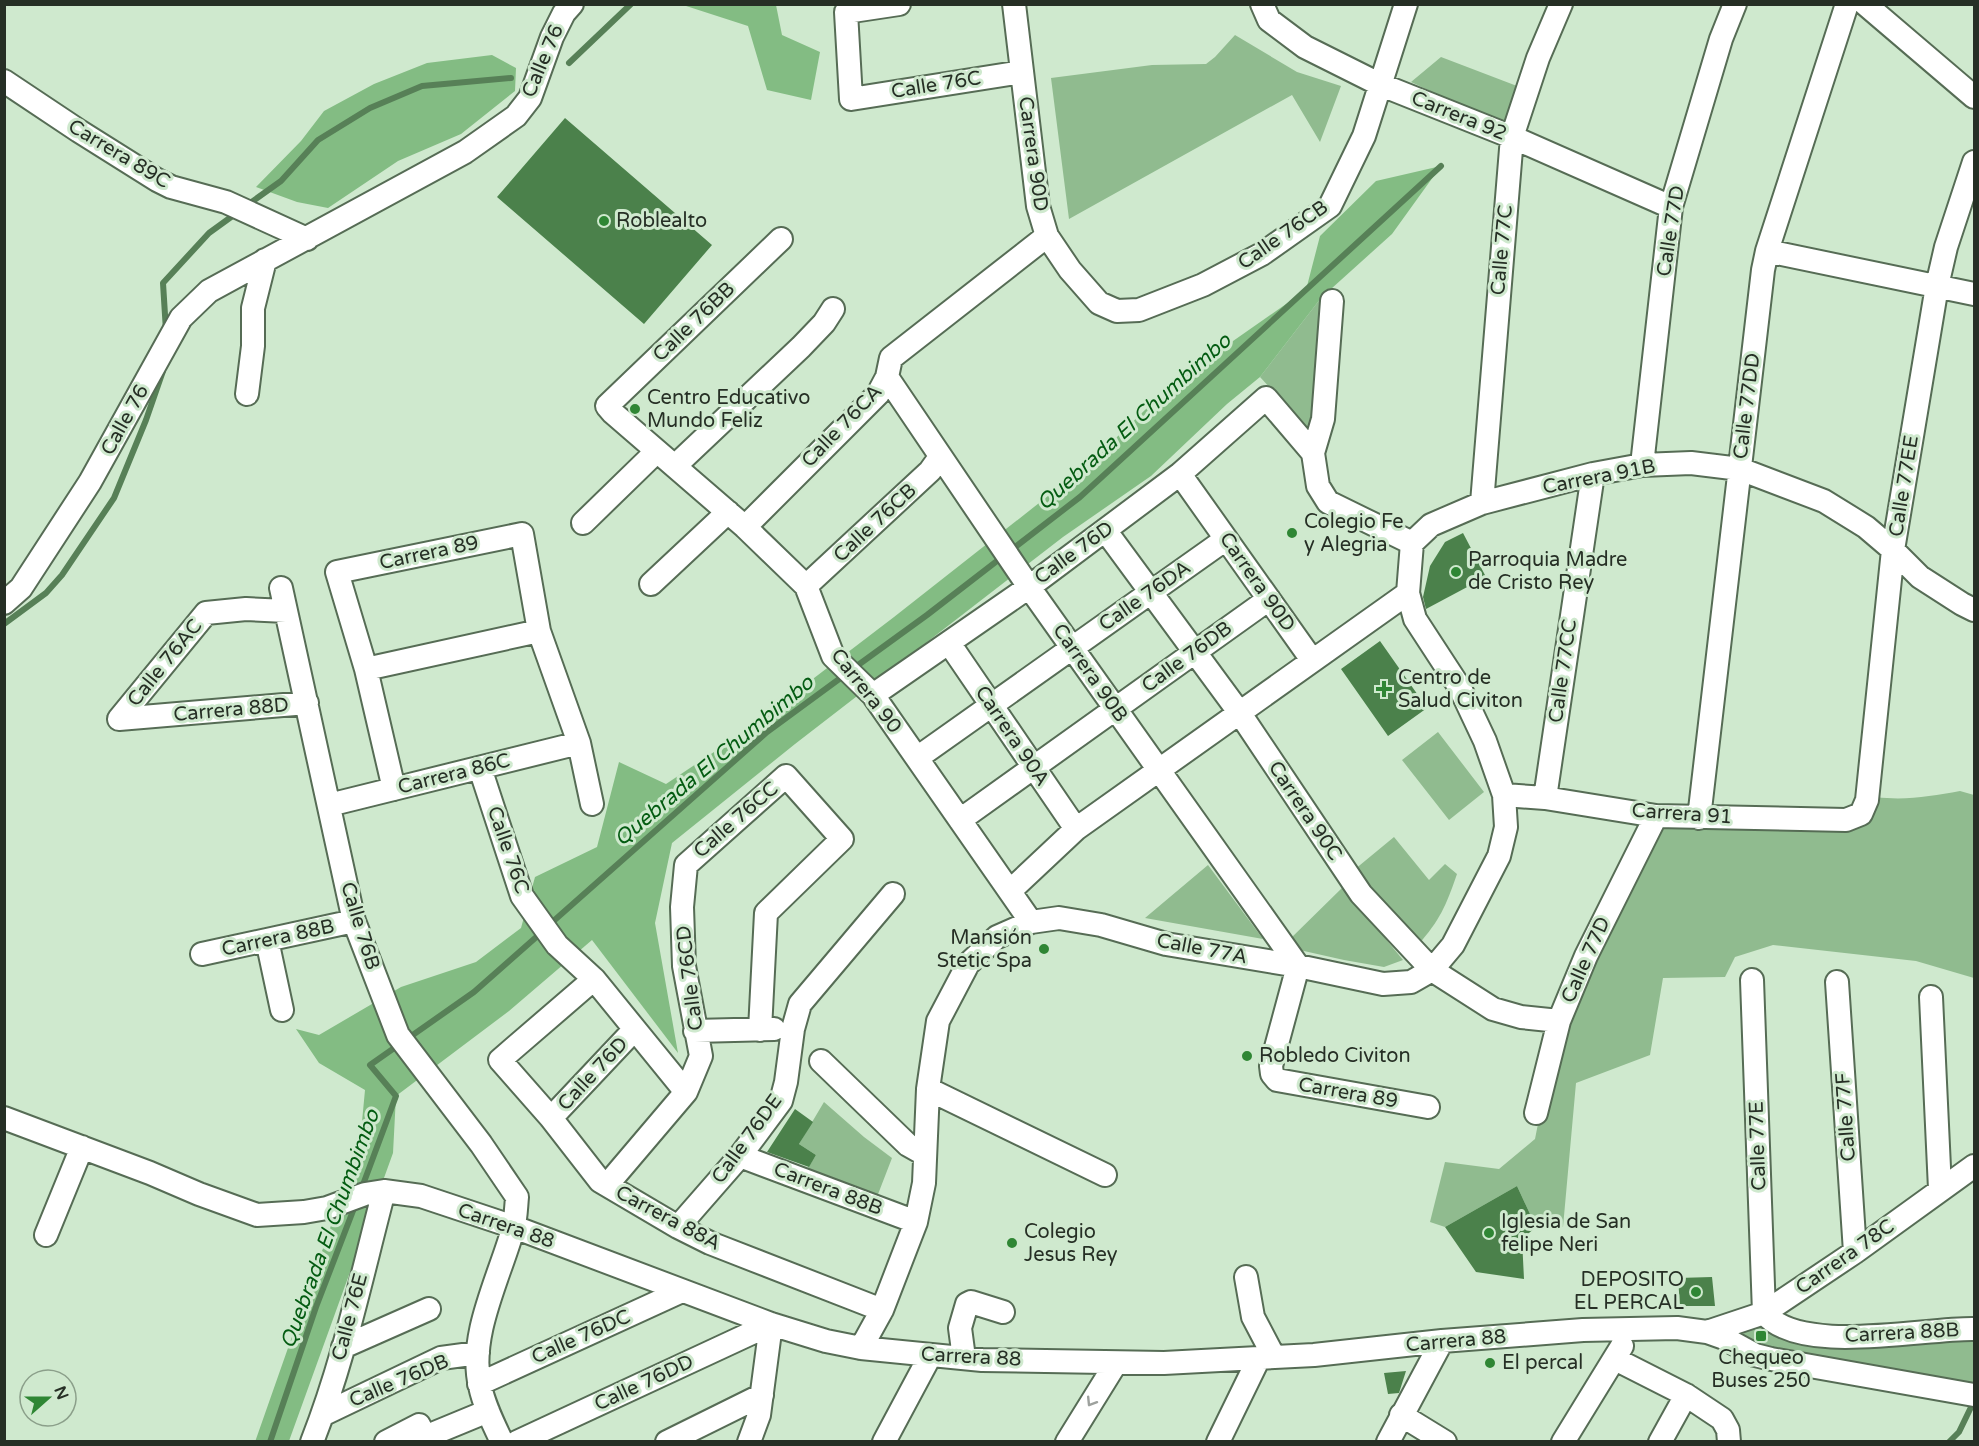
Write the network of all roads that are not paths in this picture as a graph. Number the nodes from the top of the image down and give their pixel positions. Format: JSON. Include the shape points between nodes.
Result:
{"nodes":[{"id":1,"x":572,"y":4,"type":"edge"},
{"id":2,"x":899,"y":4,"type":"edge"},
{"id":3,"x":1014,"y":4,"type":"edge"},
{"id":4,"x":1263,"y":4,"type":"edge"},
{"id":5,"x":1406,"y":4,"type":"edge"},
{"id":6,"x":1561,"y":4,"type":"edge"},
{"id":7,"x":1734,"y":4,"type":"edge"},
{"id":8,"x":1847,"y":4,"type":"edge"},
{"id":9,"x":1865,"y":4,"type":"edge"},
{"id":10,"x":1022,"y":72,"type":"junction"},
{"id":11,"x":4,"y":81,"type":"edge"},
{"id":12,"x":1379,"y":84,"type":"junction"},
{"id":13,"x":1974,"y":97,"type":"edge"},
{"id":14,"x":1512,"y":137,"type":"junction"},
{"id":15,"x":1974,"y":162,"type":"edge"},
{"id":16,"x":1671,"y":207,"type":"junction"},
{"id":17,"x":1047,"y":236,"type":"junction"},
{"id":18,"x":780,"y":238,"type":"dead end"},
{"id":19,"x":307,"y":239,"type":"junction"},
{"id":20,"x":1767,"y":251,"type":"junction"},
{"id":21,"x":265,"y":260,"type":"junction"},
{"id":22,"x":1936,"y":286,"type":"junction"},
{"id":23,"x":1974,"y":294,"type":"edge"},
{"id":24,"x":1332,"y":301,"type":"dead end"},
{"id":25,"x":833,"y":309,"type":"dead end"},
{"id":26,"x":1117,"y":311,"type":"joint"},
{"id":27,"x":887,"y":377,"type":"junction"},
{"id":28,"x":247,"y":394,"type":"dead end"},
{"id":29,"x":607,"y":406,"type":"joint"},
{"id":30,"x":657,"y":451,"type":"junction"},
{"id":31,"x":1313,"y":453,"type":"junction"},
{"id":32,"x":940,"y":458,"type":"junction"},
{"id":33,"x":1642,"y":465,"type":"junction"},
{"id":34,"x":675,"y":466,"type":"junction"},
{"id":35,"x":1740,"y":469,"type":"junction"},
{"id":36,"x":1180,"y":474,"type":"junction"},
{"id":37,"x":1593,"y":474,"type":"junction"},
{"id":38,"x":1482,"y":503,"type":"junction"},
{"id":39,"x":736,"y":519,"type":"junction"},
{"id":40,"x":583,"y":523,"type":"dead end"},
{"id":41,"x":1105,"y":530,"type":"junction"},
{"id":42,"x":1227,"y":539,"type":"junction"},
{"id":43,"x":1412,"y":543,"type":"junction"},
{"id":44,"x":1893,"y":550,"type":"junction"},
{"id":45,"x":651,"y":584,"type":"dead end"},
{"id":46,"x":807,"y":586,"type":"junction"},
{"id":47,"x":1029,"y":587,"type":"junction"},
{"id":48,"x":282,"y":588,"type":"dead end"},
{"id":49,"x":1151,"y":592,"type":"junction"},
{"id":50,"x":1408,"y":593,"type":"junction"},
{"id":51,"x":1269,"y":598,"type":"junction"},
{"id":52,"x":4,"y":603,"type":"edge"},
{"id":53,"x":1974,"y":610,"type":"edge"},
{"id":54,"x":286,"y":611,"type":"junction"},
{"id":55,"x":539,"y":631,"type":"junction"},
{"id":56,"x":949,"y":643,"type":"junction"},
{"id":57,"x":1072,"y":648,"type":"junction"},
{"id":58,"x":1194,"y":651,"type":"junction"},
{"id":59,"x":1312,"y":660,"type":"junction"},
{"id":60,"x":366,"y":669,"type":"junction"},
{"id":61,"x":873,"y":695,"type":"junction"},
{"id":62,"x":306,"y":703,"type":"junction"},
{"id":63,"x":992,"y":706,"type":"junction"},
{"id":64,"x":1115,"y":708,"type":"junction"},
{"id":65,"x":1239,"y":712,"type":"junction"},
{"id":66,"x":119,"y":719,"type":"joint"},
{"id":67,"x":579,"y":743,"type":"junction"},
{"id":68,"x":917,"y":758,"type":"junction"},
{"id":69,"x":1034,"y":767,"type":"junction"},
{"id":70,"x":480,"y":768,"type":"junction"},
{"id":71,"x":1158,"y":769,"type":"junction"},
{"id":72,"x":394,"y":789,"type":"junction"},
{"id":73,"x":1504,"y":795,"type":"junction"},
{"id":74,"x":1545,"y":798,"type":"junction"},
{"id":75,"x":592,"y":804,"type":"dead end"},
{"id":76,"x":329,"y":805,"type":"junction"},
{"id":77,"x":1861,"y":814,"type":"joint"},
{"id":78,"x":1656,"y":816,"type":"junction"},
{"id":79,"x":1699,"y":818,"type":"junction"},
{"id":80,"x":960,"y":820,"type":"junction"},
{"id":81,"x":1076,"y":828,"type":"junction"},
{"id":82,"x":686,"y":865,"type":"joint"},
{"id":83,"x":1010,"y":891,"type":"junction"},
{"id":84,"x":893,"y":894,"type":"dead end"},
{"id":85,"x":354,"y":921,"type":"junction"},
{"id":86,"x":1031,"y":922,"type":"junction"},
{"id":87,"x":267,"y":940,"type":"junction"},
{"id":88,"x":202,"y":954,"type":"dead end"},
{"id":89,"x":1298,"y":966,"type":"junction"},
{"id":90,"x":1432,"y":970,"type":"junction"},
{"id":91,"x":594,"y":979,"type":"junction"},
{"id":92,"x":1752,"y":980,"type":"dead end"},
{"id":93,"x":1837,"y":982,"type":"dead end"},
{"id":94,"x":1931,"y":997,"type":"dead end"},
{"id":95,"x":282,"y":1010,"type":"dead end"},
{"id":96,"x":1559,"y":1021,"type":"junction"},
{"id":97,"x":793,"y":1029,"type":"junction"},
{"id":98,"x":634,"y":1030,"type":"junction"},
{"id":99,"x":760,"y":1030,"type":"junction"},
{"id":100,"x":695,"y":1031,"type":"junction"},
{"id":101,"x":821,"y":1061,"type":"dead end"},
{"id":102,"x":928,"y":1089,"type":"junction"},
{"id":103,"x":686,"y":1092,"type":"junction"},
{"id":104,"x":1428,"y":1107,"type":"dead end"},
{"id":105,"x":1536,"y":1113,"type":"dead end"},
{"id":106,"x":4,"y":1118,"type":"edge"},
{"id":107,"x":551,"y":1118,"type":"junction"},
{"id":108,"x":82,"y":1147,"type":"junction"},
{"id":109,"x":924,"y":1154,"type":"junction"},
{"id":110,"x":740,"y":1156,"type":"junction"},
{"id":111,"x":1974,"y":1166,"type":"edge"},
{"id":112,"x":1105,"y":1174,"type":"dead end"},
{"id":113,"x":607,"y":1185,"type":"junction"},
{"id":114,"x":1940,"y":1189,"type":"junction"},
{"id":115,"x":365,"y":1195,"type":"junction"},
{"id":116,"x":916,"y":1222,"type":"junction"},
{"id":117,"x":514,"y":1227,"type":"junction"},
{"id":118,"x":678,"y":1227,"type":"junction"},
{"id":119,"x":46,"y":1235,"type":"dead end"},
{"id":120,"x":1855,"y":1252,"type":"junction"},
{"id":121,"x":1246,"y":1277,"type":"dead end"},
{"id":122,"x":682,"y":1291,"type":"junction"},
{"id":123,"x":429,"y":1309,"type":"dead end"},
{"id":124,"x":882,"y":1310,"type":"junction"},
{"id":125,"x":1003,"y":1312,"type":"dead end"},
{"id":126,"x":1974,"y":1312,"type":"edge"},
{"id":127,"x":1764,"y":1313,"type":"junction"},
{"id":128,"x":771,"y":1324,"type":"junction"},
{"id":129,"x":1632,"y":1329,"type":"junction"},
{"id":130,"x":1951,"y":1329,"type":"junction"},
{"id":131,"x":1974,"y":1329,"type":"edge"},
{"id":132,"x":1707,"y":1332,"type":"junction"},
{"id":133,"x":1442,"y":1341,"type":"junction"},
{"id":134,"x":343,"y":1347,"type":"junction"},
{"id":135,"x":861,"y":1348,"type":"junction"},
{"id":136,"x":478,"y":1353,"type":"junction"},
{"id":137,"x":930,"y":1356,"type":"junction"},
{"id":138,"x":964,"y":1358,"type":"junction"},
{"id":139,"x":1267,"y":1358,"type":"junction"},
{"id":140,"x":1615,"y":1359,"type":"junction"},
{"id":141,"x":1116,"y":1363,"type":"junction"},
{"id":142,"x":479,"y":1384,"type":"junction"},
{"id":143,"x":762,"y":1395,"type":"junction"},
{"id":144,"x":1686,"y":1395,"type":"junction"},
{"id":145,"x":1974,"y":1395,"type":"edge"},
{"id":146,"x":488,"y":1411,"type":"junction"},
{"id":147,"x":322,"y":1415,"type":"junction"},
{"id":148,"x":1401,"y":1415,"type":"junction"},
{"id":149,"x":1069,"y":1441,"type":"edge"},
{"id":150,"x":312,"y":1442,"type":"edge"},
{"id":151,"x":386,"y":1442,"type":"edge"},
{"id":152,"x":502,"y":1442,"type":"edge"},
{"id":153,"x":517,"y":1442,"type":"edge"},
{"id":154,"x":667,"y":1442,"type":"edge"},
{"id":155,"x":749,"y":1442,"type":"edge"},
{"id":156,"x":884,"y":1442,"type":"edge"},
{"id":157,"x":1218,"y":1442,"type":"edge"},
{"id":158,"x":1388,"y":1442,"type":"edge"},
{"id":159,"x":1445,"y":1442,"type":"edge"},
{"id":160,"x":1563,"y":1442,"type":"edge"},
{"id":161,"x":1660,"y":1442,"type":"edge"},
{"id":162,"x":1729,"y":1442,"type":"edge"}],
"edges":[{"from":1,"to":19,"type":"street","name":"Calle 76","via":[[552,37],[530,98],[516,116],[465,152]]},
{"from":2,"to":10,"type":"street","name":"Calle 76C","via":[[846,12],[851,99]]},
{"from":3,"to":10,"type":"street","name":"Carrera 90D"},
{"from":4,"to":12,"type":"street","name":"Carrera 92","via":[[1269,20],[1305,47]]},
{"from":5,"to":12,"type":"street"},
{"from":6,"to":14,"type":"street","name":"Calle 77C"},
{"from":7,"to":16,"type":"street","name":"Calle 77D"},
{"from":8,"to":20,"type":"street","name":"Calle 77DD"},
{"from":9,"to":13,"type":"street"},
{"from":10,"to":17,"type":"street","name":"Carrera 90D","via":[[1038,206]]},
{"from":11,"to":19,"type":"street","name":"Carrera 89C","via":[[157,180],[226,202]]},
{"from":12,"to":14,"type":"street","name":"Carrera 92"},
{"from":12,"to":26,"type":"street","name":"Calle 76CB","via":[[1364,136],[1330,206],[1262,254],[1203,285],[1139,310]]},
{"from":14,"to":16,"type":"street","name":"Carrera 92"},
{"from":14,"to":38,"type":"street","name":"Calle 77C"},
{"from":15,"to":22,"type":"street","name":"Calle 77EE"},
{"from":16,"to":33,"type":"street","name":"Calle 77D"},
{"from":17,"to":26,"type":"street","name":"Carrera 90D","via":[[1099,303]]},
{"from":17,"to":27,"type":"street","name":"Calle 76CA","via":[[891,358]]},
{"from":18,"to":29,"type":"street","name":"Calle 76BB"},
{"from":19,"to":21,"type":"street","name":"Calle 76"},
{"from":20,"to":22,"type":"street"},
{"from":20,"to":35,"type":"street","name":"Calle 77DD"},
{"from":21,"to":28,"type":"street","via":[[253,308]]},
{"from":21,"to":52,"type":"street","name":"Calle 76","via":[[209,291],[181,318],[90,482],[21,588]]},
{"from":22,"to":23,"type":"street"},
{"from":22,"to":44,"type":"street","name":"Calle 77EE"},
{"from":24,"to":31,"type":"street","via":[[1323,419]]},
{"from":25,"to":34,"type":"street","via":[[801,347]]},
{"from":27,"to":32,"type":"street","name":"Carrera 90B"},
{"from":27,"to":39,"type":"street","name":"Calle 76CA","via":[[878,394]]},
{"from":29,"to":30,"type":"street","name":"Carrera 90"},
{"from":30,"to":34,"type":"street","name":"Carrera 90"},
{"from":30,"to":40,"type":"street"},
{"from":31,"to":36,"type":"street","name":"Calle 76D","via":[[1266,398]]},
{"from":31,"to":43,"type":"street","via":[[1318,486],[1328,502]]},
{"from":32,"to":46,"type":"street","name":"Calle 76CB"},
{"from":32,"to":47,"type":"street","name":"Carrera 90B"},
{"from":33,"to":35,"type":"street","name":"Carrera 91B","via":[[1691,463]]},
{"from":33,"to":37,"type":"street","name":"Carrera 91B"},
{"from":34,"to":39,"type":"street","name":"Carrera 90"},
{"from":35,"to":44,"type":"street","name":"Carrera 91B","via":[[1824,501],[1866,527]]},
{"from":35,"to":79,"type":"street","name":"Calle 77DD"},
{"from":36,"to":41,"type":"street","name":"Calle 76D"},
{"from":36,"to":42,"type":"street","name":"Carrera 90D"},
{"from":37,"to":38,"type":"street","name":"Carrera 91B"},
{"from":37,"to":74,"type":"street","name":"Calle 77CC"},
{"from":38,"to":43,"type":"street","name":"Carrera 91B","via":[[1431,525]]},
{"from":39,"to":45,"type":"street","name":"Calle 76CA"},
{"from":39,"to":46,"type":"street","name":"Carrera 90"},
{"from":41,"to":47,"type":"street","name":"Calle 76D"},
{"from":41,"to":49,"type":"street","name":"Carrera 90C"},
{"from":42,"to":49,"type":"street","name":"Calle 76DA"},
{"from":42,"to":51,"type":"street","name":"Carrera 90D"},
{"from":43,"to":50,"type":"street","name":"Calle 77A"},
{"from":44,"to":53,"type":"street","name":"Carrera 91B","via":[[1920,577]]},
{"from":44,"to":77,"type":"street","name":"Calle 77EE","via":[[1867,800]]},
{"from":46,"to":61,"type":"street","name":"Carrera 90","via":[[833,656]]},
{"from":47,"to":56,"type":"street","name":"Calle 76D"},
{"from":47,"to":57,"type":"street","name":"Carrera 90B"},
{"from":48,"to":54,"type":"street","name":"Calle 76B"},
{"from":49,"to":57,"type":"street","name":"Calle 76DA"},
{"from":49,"to":58,"type":"street","name":"Carrera 90C"},
{"from":50,"to":59,"type":"street"},
{"from":50,"to":73,"type":"street","name":"Calle 77A","via":[[1415,620],[1465,699],[1485,741]]},
{"from":51,"to":58,"type":"street","name":"Calle 76DB"},
{"from":51,"to":59,"type":"street","name":"Carrera 90D"},
{"from":54,"to":62,"type":"street","name":"Calle 76B"},
{"from":54,"to":66,"type":"street","name":"Calle 76AC","via":[[206,613]]},
{"from":55,"to":60,"type":"street"},
{"from":55,"to":60,"type":"street","name":"Carrera 89","via":[[522,534],[337,572]]},
{"from":55,"to":67,"type":"street"},
{"from":56,"to":61,"type":"street","name":"Calle 76D"},
{"from":56,"to":63,"type":"street","name":"Carrera 90A"},
{"from":57,"to":63,"type":"street","name":"Calle 76DA"},
{"from":57,"to":64,"type":"street","name":"Carrera 90B"},
{"from":58,"to":64,"type":"street","name":"Calle 76DB"},
{"from":58,"to":65,"type":"street","name":"Carrera 90C"},
{"from":59,"to":65,"type":"street"},
{"from":60,"to":72,"type":"street"},
{"from":61,"to":68,"type":"street","name":"Carrera 90"},
{"from":62,"to":66,"type":"street","name":"Carrera 88D"},
{"from":62,"to":76,"type":"street","name":"Calle 76B"},
{"from":63,"to":68,"type":"street","name":"Calle 76DA"},
{"from":63,"to":69,"type":"street","name":"Carrera 90A"},
{"from":64,"to":69,"type":"street","name":"Calle 76DB"},
{"from":64,"to":71,"type":"street","name":"Carrera 90B"},
{"from":65,"to":71,"type":"street"},
{"from":65,"to":90,"type":"street","name":"Carrera 90C","via":[[1361,894]]},
{"from":67,"to":70,"type":"street","name":"Carrera 86C"},
{"from":67,"to":75,"type":"street"},
{"from":68,"to":80,"type":"street","name":"Carrera 90"},
{"from":69,"to":80,"type":"street","name":"Calle 76DB"},
{"from":69,"to":81,"type":"street","name":"Carrera 90A"},
{"from":70,"to":72,"type":"street","name":"Carrera 86C"},
{"from":70,"to":91,"type":"street","name":"Calle 76C","via":[[522,896],[557,945]]},
{"from":71,"to":81,"type":"street"},
{"from":71,"to":89,"type":"street","name":"Carrera 90B"},
{"from":72,"to":76,"type":"street","name":"Carrera 86C"},
{"from":73,"to":74,"type":"street","name":"Carrera 91"},
{"from":73,"to":90,"type":"street","name":"Calle 77A","via":[[1506,827],[1499,856],[1453,945]]},
{"from":74,"to":78,"type":"street","name":"Carrera 91"},
{"from":76,"to":85,"type":"street","name":"Calle 76B"},
{"from":77,"to":79,"type":"street","name":"Carrera 91","via":[[1846,820]]},
{"from":78,"to":79,"type":"street","name":"Carrera 91"},
{"from":78,"to":96,"type":"street","name":"Calle 77D","via":[[1586,956]]},
{"from":80,"to":83,"type":"street","name":"Carrera 90"},
{"from":81,"to":83,"type":"street"},
{"from":82,"to":99,"type":"street","name":"Calle 76CC","via":[[786,776],[842,838],[766,913]]},
{"from":82,"to":100,"type":"street","name":"Calle 76CD","via":[[682,907],[684,966]]},
{"from":83,"to":86,"type":"street","name":"Carrera 90"},
{"from":84,"to":97,"type":"street","name":"Calle 76DE","via":[[800,1004]]},
{"from":85,"to":87,"type":"street","name":"Carrera 88B"},
{"from":85,"to":117,"type":"street","name":"Calle 76B","via":[[398,1035],[517,1197]]},
{"from":86,"to":89,"type":"street","name":"Calle 77A","via":[[1059,918],[1101,925],[1166,944]]},
{"from":86,"to":102,"type":"street","name":"Calle 77A","via":[[997,937],[968,964],[938,1021]]},
{"from":87,"to":88,"type":"street","name":"Carrera 88B"},
{"from":87,"to":95,"type":"street"},
{"from":89,"to":90,"type":"street","name":"Calle 77A","via":[[1383,984],[1411,982]]},
{"from":89,"to":104,"type":"street","name":"Carrera 89","via":[[1271,1066],[1277,1080]]},
{"from":90,"to":96,"type":"street","name":"Carrera 90C","via":[[1493,1009]]},
{"from":91,"to":98,"type":"street"},
{"from":91,"to":107,"type":"street","name":"Carrera 88A","via":[[500,1060]]},
{"from":92,"to":127,"type":"street","name":"Calle 77E"},
{"from":93,"to":120,"type":"street","name":"Calle 77F"},
{"from":94,"to":114,"type":"street"},
{"from":96,"to":105,"type":"street","name":"Calle 77D"},
{"from":97,"to":99,"type":"street"},
{"from":97,"to":110,"type":"street","name":"Calle 76DE","via":[[781,1101]]},
{"from":98,"to":103,"type":"street"},
{"from":98,"to":107,"type":"street","name":"Calle 76D"},
{"from":99,"to":100,"type":"street"},
{"from":100,"to":103,"type":"street","name":"Calle 76CD","via":[[701,1056]]},
{"from":101,"to":109,"type":"street","via":[[908,1145]]},
{"from":102,"to":109,"type":"street","name":"Calle 77A"},
{"from":102,"to":112,"type":"street"},
{"from":103,"to":113,"type":"street"},
{"from":106,"to":108,"type":"street","name":"Carrera 88"},
{"from":107,"to":113,"type":"street","name":"Carrera 88A"},
{"from":108,"to":115,"type":"street","name":"Carrera 88","via":[[257,1215],[327,1208]]},
{"from":108,"to":119,"type":"street"},
{"from":109,"to":116,"type":"street","name":"Calle 77A","via":[[924,1183]]},
{"from":110,"to":116,"type":"street","name":"Carrera 88B"},
{"from":110,"to":118,"type":"street","name":"Calle 76DE"},
{"from":111,"to":114,"type":"street","name":"Carrera 78C"},
{"from":113,"to":118,"type":"street","name":"Carrera 88A"},
{"from":114,"to":120,"type":"street","name":"Carrera 78C"},
{"from":115,"to":117,"type":"street","name":"Carrera 88","via":[[421,1196]]},
{"from":115,"to":134,"type":"street","name":"Calle 76E"},
{"from":116,"to":124,"type":"street","name":"Calle 77A"},
{"from":117,"to":122,"type":"street","name":"Carrera 88"},
{"from":117,"to":136,"type":"street","name":"Calle 76B","via":[[484,1317]]},
{"from":118,"to":124,"type":"street","name":"Carrera 88A"},
{"from":120,"to":127,"type":"street","name":"Carrera 78C"},
{"from":121,"to":139,"type":"street","via":[[1253,1317]]},
{"from":122,"to":128,"type":"street","name":"Carrera 88"},
{"from":122,"to":142,"type":"street","name":"Calle 76DC"},
{"from":123,"to":134,"type":"street"},
{"from":124,"to":135,"type":"street","name":"Calle 77A"},
{"from":125,"to":138,"type":"street","via":[[972,1302],[967,1304],[960,1328]]},
{"from":126,"to":130,"type":"street"},
{"from":127,"to":130,"type":"street","name":"Carrera 88B","via":[[1771,1322],[1783,1326],[1845,1338]]},
{"from":127,"to":132,"type":"street","name":"Carrera 78C"},
{"from":128,"to":135,"type":"street","name":"Carrera 88"},
{"from":128,"to":143,"type":"street"},
{"from":128,"to":153,"type":"street","name":"Calle 76DD"},
{"from":129,"to":132,"type":"street","name":"Carrera 88"},
{"from":129,"to":133,"type":"street","name":"Carrera 88"},
{"from":129,"to":140,"type":"street"},
{"from":130,"to":131,"type":"street","name":"Carrera 88B"},
{"from":132,"to":145,"type":"street","name":"Carrera 88","via":[[1771,1359]]},
{"from":133,"to":139,"type":"street","name":"Carrera 88"},
{"from":133,"to":148,"type":"street"},
{"from":134,"to":147,"type":"street","name":"Calle 76E"},
{"from":135,"to":137,"type":"street","name":"Carrera 88"},
{"from":136,"to":142,"type":"street","name":"Calle 76B"},
{"from":136,"to":147,"type":"street","name":"Calle 76DB","via":[[441,1358]]},
{"from":137,"to":138,"type":"street","name":"Carrera 88"},
{"from":137,"to":156,"type":"street"},
{"from":138,"to":141,"type":"street","name":"Carrera 88"},
{"from":139,"to":141,"type":"street","name":"Carrera 88"},
{"from":139,"to":157,"type":"street"},
{"from":140,"to":144,"type":"street"},
{"from":140,"to":160,"type":"street"},
{"from":141,"to":149,"type":"street","one_way":true},
{"from":142,"to":146,"type":"street","name":"Calle 76B"},
{"from":143,"to":154,"type":"street"},
{"from":143,"to":155,"type":"street"},
{"from":144,"to":161,"type":"street"},
{"from":144,"to":162,"type":"street","via":[[1722,1419]]},
{"from":146,"to":151,"type":"street","via":[[425,1437],[419,1425]]},
{"from":146,"to":152,"type":"street","name":"Calle 76B"},
{"from":147,"to":150,"type":"street","name":"Calle 76E"},
{"from":148,"to":158,"type":"street"},
{"from":148,"to":159,"type":"street"}]}
